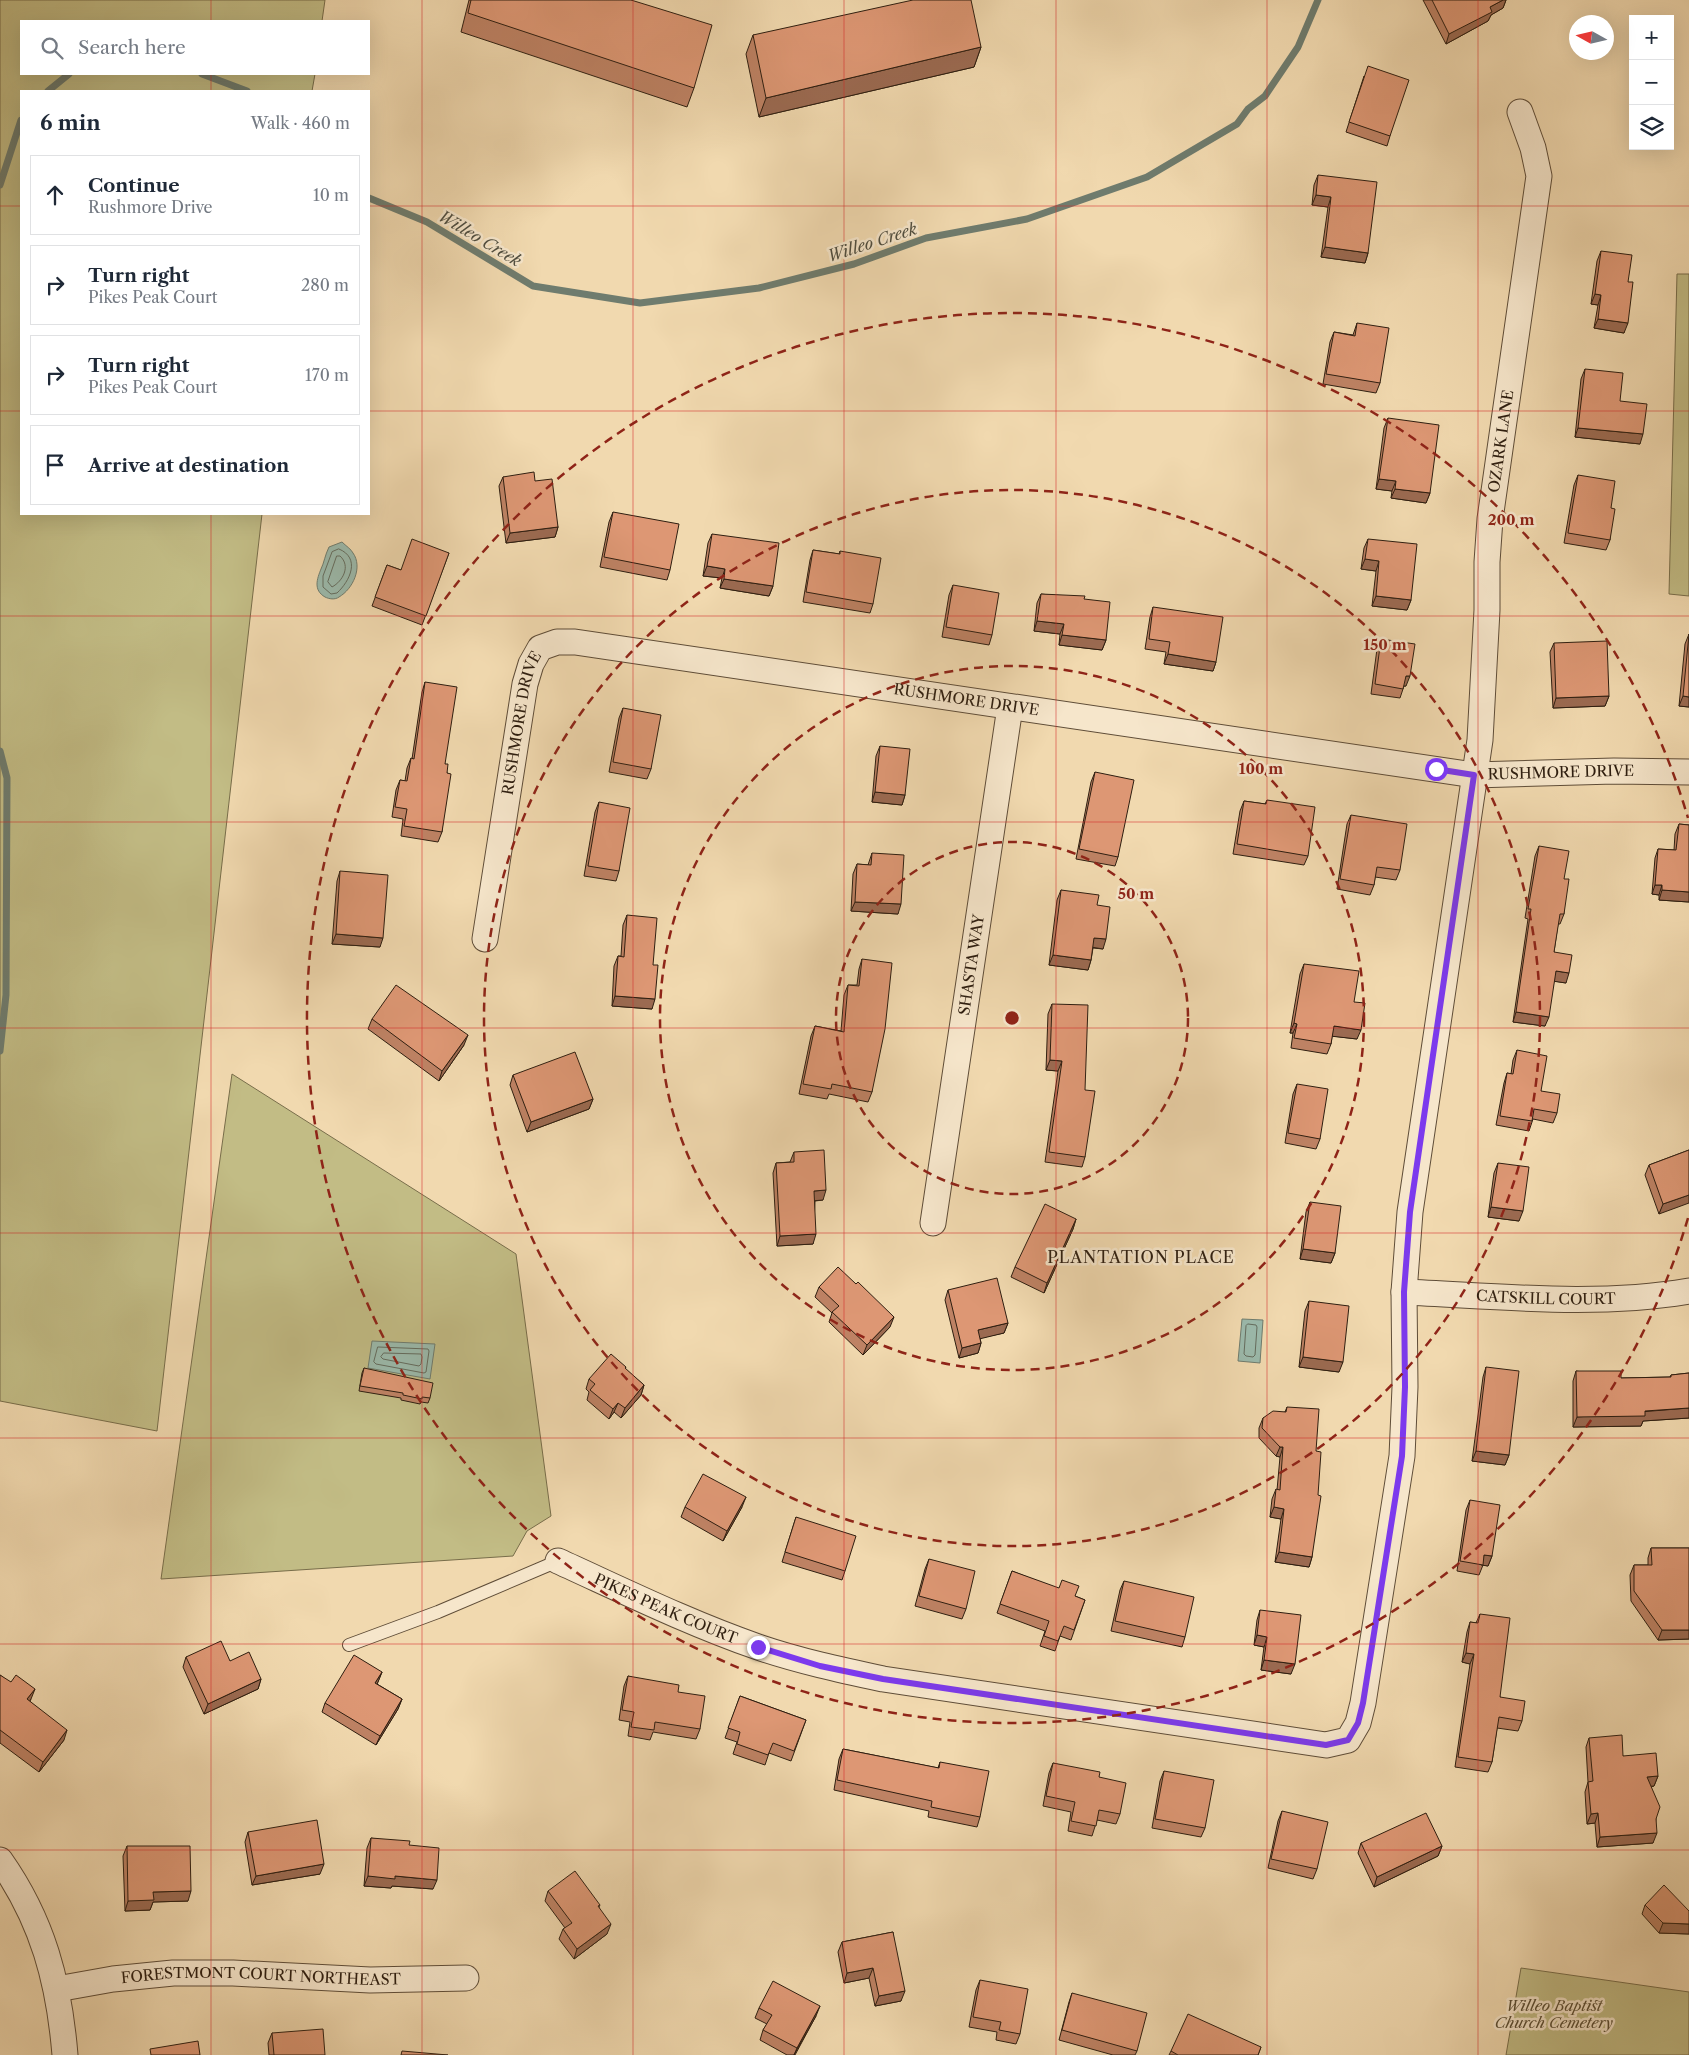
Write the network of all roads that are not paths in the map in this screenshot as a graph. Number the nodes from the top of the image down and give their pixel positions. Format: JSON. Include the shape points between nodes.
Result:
{"nodes":[{"id":1,"x":1520,"y":112,"type":"dead end"},
{"id":2,"x":1010,"y":707,"type":"junction"},
{"id":3,"x":1689,"y":772,"type":"edge"},
{"id":4,"x":1474,"y":775,"type":"junction"},
{"id":5,"x":485,"y":939,"type":"dead end"},
{"id":6,"x":933,"y":1223,"type":"dead end"},
{"id":7,"x":1689,"y":1291,"type":"edge"},
{"id":8,"x":1404,"y":1292,"type":"junction"},
{"id":9,"x":558,"y":1561,"type":"joint"},
{"id":10,"x":349,"y":1645,"type":"dead end"},
{"id":11,"x":0,"y":1860,"type":"edge"},
{"id":12,"x":466,"y":1978,"type":"dead end"},
{"id":13,"x":57,"y":1989,"type":"junction"},
{"id":14,"x":65,"y":2055,"type":"edge"}],
"edges":[{"from":1,"to":4,"type":"street","name":"OZARK LANE","via":[[1539,176],[1490,519],[1488,610]]},
{"from":2,"to":4,"type":"street","name":"RUSHMORE DRIVE"},
{"from":2,"to":5,"type":"street","name":"RUSHMORE DRIVE","via":[[576,642],[557,642],[540,648],[530,664],[525,684]]},
{"from":2,"to":6,"type":"street","name":"SHASTA WAY"},
{"from":3,"to":4,"type":"street","name":"RUSHMORE DRIVE"},
{"from":4,"to":8,"type":"street","name":"PIKES PEAK COURT","via":[[1410,1212]]},
{"from":7,"to":8,"type":"street","name":"CATSKILL COURT","via":[[1630,1299]]},
{"from":8,"to":9,"type":"street","name":"PIKES PEAK COURT","via":[[1402,1456],[1363,1703],[1358,1723],[1348,1740],[1326,1745],[883,1679],[820,1666],[705,1627]]},
{"from":9,"to":10,"type":"lane","via":[[438,1612]]},
{"from":11,"to":13,"type":"street","via":[[44,1942]]},
{"from":12,"to":13,"type":"street","name":"FORESTMONT COURT NORTHEAST","via":[[370,1980],[173,1972]]},
{"from":13,"to":14,"type":"street"}]}
